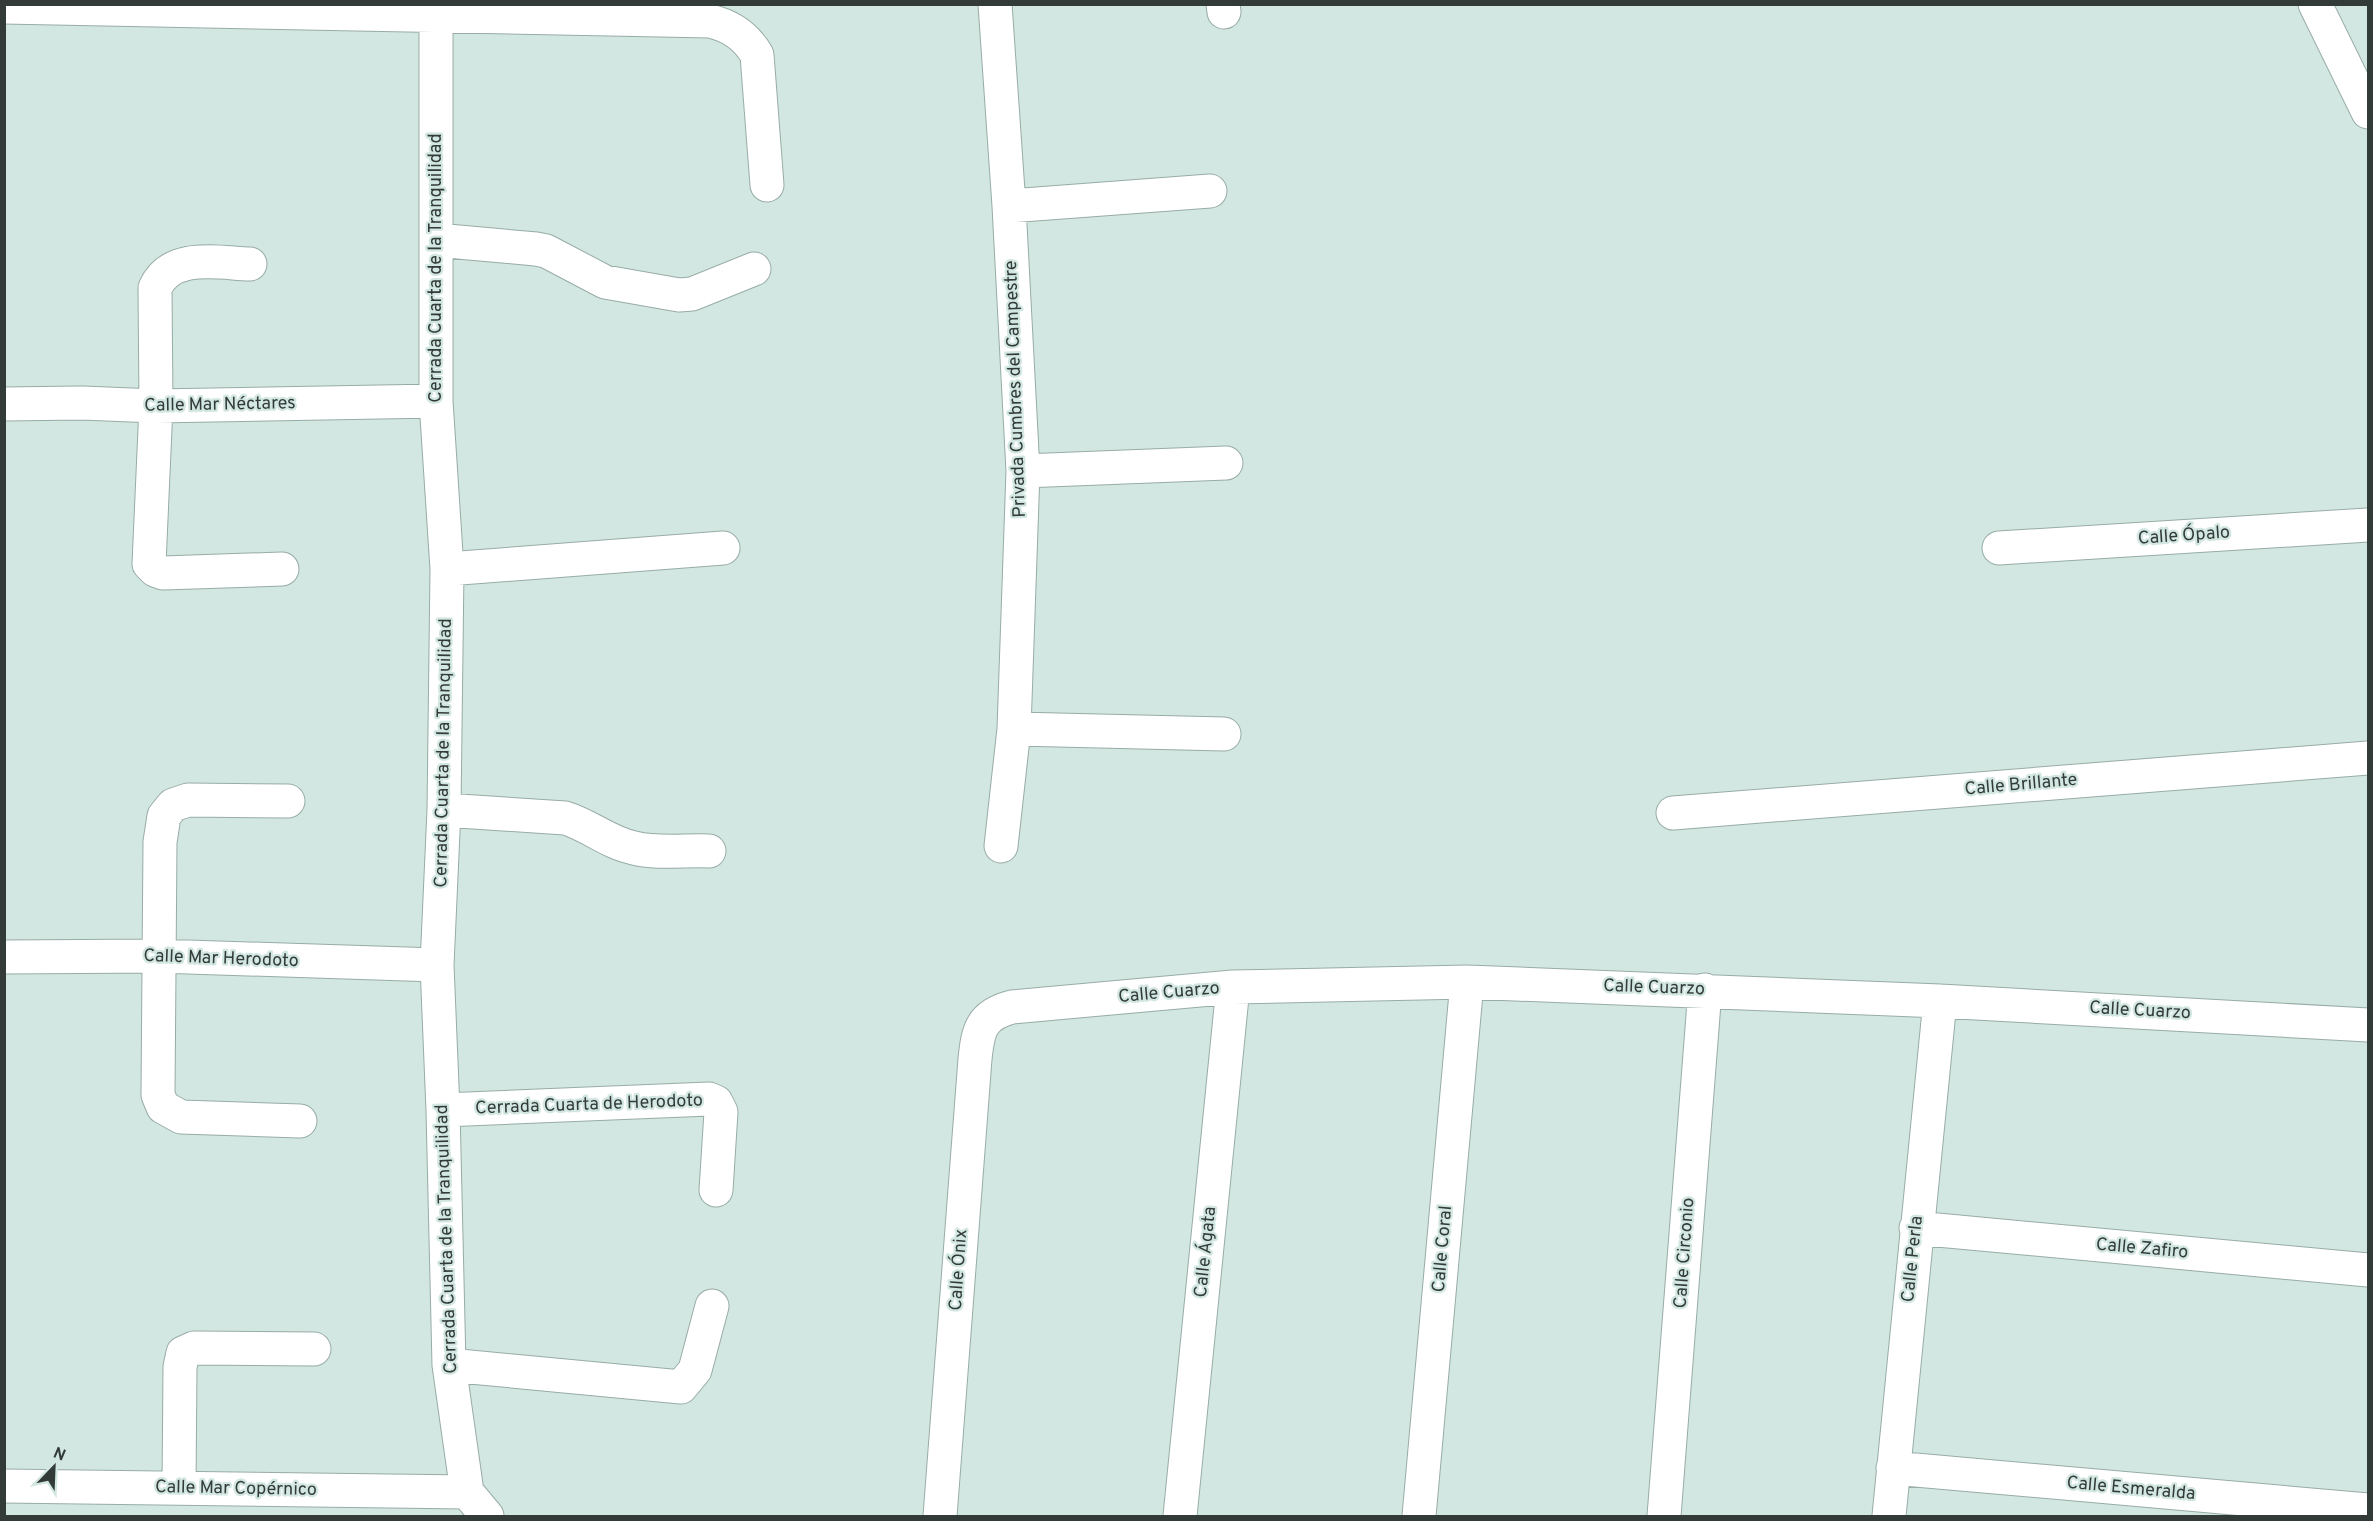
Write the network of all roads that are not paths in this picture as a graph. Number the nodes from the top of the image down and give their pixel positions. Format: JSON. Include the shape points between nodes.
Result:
{"nodes":[{"id":1,"x":994,"y":4,"type":"edge"},
{"id":2,"x":2315,"y":4,"type":"edge"},
{"id":3,"x":4,"y":7,"type":"edge"},
{"id":4,"x":436,"y":14,"type":"junction"},
{"id":5,"x":2368,"y":112,"type":"edge"},
{"id":6,"x":767,"y":185,"type":"dead end"},
{"id":7,"x":1210,"y":191,"type":"dead end"},
{"id":8,"x":1010,"y":206,"type":"junction"},
{"id":9,"x":436,"y":240,"type":"junction"},
{"id":10,"x":250,"y":264,"type":"dead end"},
{"id":11,"x":754,"y":268,"type":"dead end"},
{"id":12,"x":436,"y":401,"type":"junction"},
{"id":13,"x":4,"y":404,"type":"edge"},
{"id":14,"x":156,"y":406,"type":"junction"},
{"id":15,"x":1226,"y":463,"type":"dead end"},
{"id":16,"x":1023,"y":471,"type":"junction"},
{"id":17,"x":2368,"y":525,"type":"edge"},
{"id":18,"x":723,"y":548,"type":"dead end"},
{"id":19,"x":1999,"y":548,"type":"dead end"},
{"id":20,"x":282,"y":569,"type":"dead end"},
{"id":21,"x":447,"y":569,"type":"junction"},
{"id":22,"x":1014,"y":729,"type":"junction"},
{"id":23,"x":1224,"y":734,"type":"dead end"},
{"id":24,"x":2368,"y":758,"type":"edge"},
{"id":25,"x":288,"y":801,"type":"dead end"},
{"id":26,"x":444,"y":810,"type":"junction"},
{"id":27,"x":1673,"y":813,"type":"dead end"},
{"id":28,"x":1001,"y":846,"type":"dead end"},
{"id":29,"x":709,"y":851,"type":"dead end"},
{"id":30,"x":158,"y":956,"type":"junction"},
{"id":31,"x":4,"y":957,"type":"edge"},
{"id":32,"x":437,"y":965,"type":"junction"},
{"id":33,"x":1467,"y":982,"type":"junction"},
{"id":34,"x":1233,"y":987,"type":"junction"},
{"id":35,"x":1705,"y":990,"type":"junction"},
{"id":36,"x":1940,"y":1001,"type":"junction"},
{"id":37,"x":2368,"y":1009,"type":"edge"},
{"id":38,"x":2332,"y":1022,"type":"junction"},
{"id":39,"x":983,"y":1024,"type":"joint"},
{"id":40,"x":2368,"y":1025,"type":"edge"},
{"id":41,"x":443,"y":1110,"type":"junction"},
{"id":42,"x":300,"y":1121,"type":"dead end"},
{"id":43,"x":716,"y":1190,"type":"dead end"},
{"id":44,"x":1916,"y":1228,"type":"junction"},
{"id":45,"x":2368,"y":1270,"type":"edge"},
{"id":46,"x":712,"y":1306,"type":"dead end"},
{"id":47,"x":314,"y":1349,"type":"dead end"},
{"id":48,"x":449,"y":1365,"type":"junction"},
{"id":49,"x":1893,"y":1468,"type":"junction"},
{"id":50,"x":4,"y":1486,"type":"edge"},
{"id":51,"x":179,"y":1488,"type":"junction"},
{"id":52,"x":477,"y":1504,"type":"edge"},
{"id":53,"x":2368,"y":1510,"type":"edge"},
{"id":54,"x":940,"y":1516,"type":"edge"},
{"id":55,"x":1180,"y":1516,"type":"edge"},
{"id":56,"x":1419,"y":1516,"type":"edge"},
{"id":57,"x":1664,"y":1516,"type":"edge"},
{"id":58,"x":1889,"y":1516,"type":"edge"}],
"edges":[{"from":1,"to":8,"type":"street","name":"Privada Cumbres del Campestre"},
{"from":2,"to":5,"type":"street"},
{"from":3,"to":4,"type":"street"},
{"from":4,"to":6,"type":"street","via":[[710,21],[725,25],[751,43],[757,55]]},
{"from":4,"to":9,"type":"street","name":"Cerrada Cuarta de la Tranquilidad"},
{"from":7,"to":8,"type":"street"},
{"from":8,"to":16,"type":"street","name":"Privada Cumbres del Campestre"},
{"from":9,"to":11,"type":"street","via":[[546,251],[611,284],[679,295],[692,294]]},
{"from":9,"to":12,"type":"street","name":"Cerrada Cuarta de la Tranquilidad"},
{"from":10,"to":14,"type":"street","via":[[188,262],[160,276],[154,303]]},
{"from":12,"to":14,"type":"street","name":"Calle Mar Néctares"},
{"from":12,"to":21,"type":"street","name":"Cerrada Cuarta de la Tranquilidad"},
{"from":13,"to":14,"type":"street","name":"Calle Mar Néctares"},
{"from":14,"to":20,"type":"street","via":[[149,564],[163,573]]},
{"from":15,"to":16,"type":"street"},
{"from":16,"to":22,"type":"street","name":"Privada Cumbres del Campestre"},
{"from":17,"to":19,"type":"street","name":"Calle Ópalo"},
{"from":18,"to":21,"type":"street"},
{"from":21,"to":26,"type":"street","name":"Cerrada Cuarta de la Tranquilidad"},
{"from":22,"to":23,"type":"street"},
{"from":22,"to":28,"type":"street","name":"Privada Cumbres del Campestre"},
{"from":24,"to":27,"type":"street","name":"Calle Brillante"},
{"from":25,"to":30,"type":"street","via":[[214,799],[173,805],[164,816],[160,842]]},
{"from":26,"to":29,"type":"street","via":[[565,819],[581,822],[616,843],[635,849]]},
{"from":26,"to":32,"type":"street","name":"Cerrada Cuarta de la Tranquilidad"},
{"from":30,"to":31,"type":"street","name":"Calle Mar Herodoto"},
{"from":30,"to":32,"type":"street","name":"Calle Mar Herodoto"},
{"from":30,"to":42,"type":"street","via":[[158,1095],[163,1107],[181,1117]]},
{"from":32,"to":41,"type":"street","name":"Cerrada Cuarta de la Tranquilidad"},
{"from":33,"to":34,"type":"street","name":"Calle Cuarzo"},
{"from":33,"to":35,"type":"street","name":"Calle Cuarzo"},
{"from":33,"to":56,"type":"street","name":"Calle Coral"},
{"from":34,"to":39,"type":"street","name":"Calle Cuarzo","via":[[1012,1007],[995,1011]]},
{"from":34,"to":55,"type":"street","name":"Calle Ágata"},
{"from":35,"to":36,"type":"street","name":"Calle Cuarzo"},
{"from":35,"to":57,"type":"street","name":"Calle Circonio"},
{"from":36,"to":38,"type":"street","name":"Calle Cuarzo"},
{"from":36,"to":44,"type":"street","name":"Calle Perla"},
{"from":37,"to":38,"type":"street","name":"Calle Cuarzo"},
{"from":38,"to":40,"type":"street","name":"Calle Cuarzo"},
{"from":39,"to":54,"type":"street","name":"Calle Ónix","via":[[975,1059]]},
{"from":41,"to":43,"type":"street","name":"Cerrada Cuarta de Herodoto","via":[[709,1099],[716,1102],[721,1112]]},
{"from":41,"to":48,"type":"street","name":"Cerrada Cuarta de la Tranquilidad"},
{"from":44,"to":45,"type":"street","name":"Calle Zafiro"},
{"from":44,"to":49,"type":"street","name":"Calle Perla"},
{"from":46,"to":48,"type":"street","via":[[695,1370],[687,1382],[675,1388]]},
{"from":47,"to":51,"type":"street","via":[[194,1348],[183,1353]]},
{"from":48,"to":52,"type":"street","name":"Cerrada Cuarta de la Tranquilidad"},
{"from":49,"to":53,"type":"street","name":"Calle Esmeralda"},
{"from":49,"to":58,"type":"street","name":"Calle Perla"},
{"from":50,"to":51,"type":"street","name":"Calle Mar Copérnico"},
{"from":51,"to":52,"type":"street","name":"Calle Mar Copérnico"}]}
